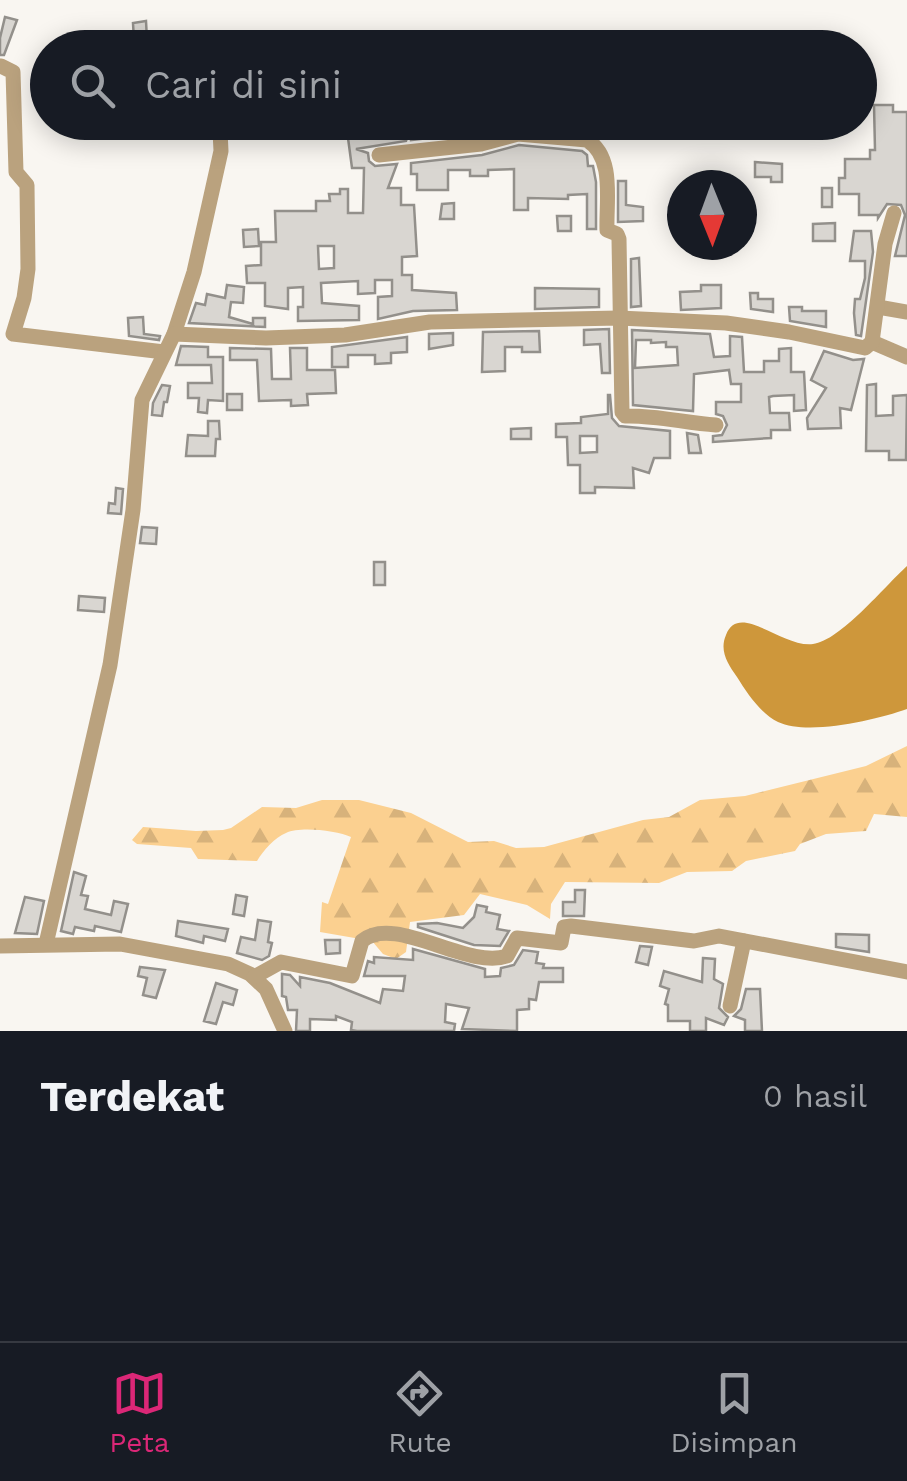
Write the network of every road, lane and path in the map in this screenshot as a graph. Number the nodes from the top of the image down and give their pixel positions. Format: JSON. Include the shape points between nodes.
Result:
{"nodes":[{"id":1,"x":1,"y":66,"type":"edge"},
{"id":2,"x":6,"y":116,"type":"edge"},
{"id":3,"x":221,"y":140,"type":"edge"},
{"id":4,"x":496,"y":140,"type":"edge"},
{"id":5,"x":588,"y":140,"type":"edge"},
{"id":6,"x":379,"y":155,"type":"dead end"},
{"id":7,"x":894,"y":213,"type":"dead end"},
{"id":8,"x":878,"y":307,"type":"junction"},
{"id":9,"x":907,"y":312,"type":"edge"},
{"id":10,"x":619,"y":318,"type":"junction"},
{"id":11,"x":174,"y":334,"type":"junction"},
{"id":12,"x":872,"y":342,"type":"junction"},
{"id":13,"x":164,"y":352,"type":"junction"},
{"id":14,"x":907,"y":357,"type":"edge"},
{"id":15,"x":716,"y":425,"type":"dead end"},
{"id":16,"x":744,"y":941,"type":"junction"},
{"id":17,"x":46,"y":944,"type":"junction"},
{"id":18,"x":0,"y":946,"type":"edge"},
{"id":19,"x":907,"y":972,"type":"edge"},
{"id":20,"x":254,"y":977,"type":"junction"},
{"id":21,"x":730,"y":1006,"type":"dead end"},
{"id":22,"x":286,"y":1031,"type":"edge"}],
"edges":[{"from":1,"to":2,"type":"street","via":[[14,72]]},
{"from":2,"to":13,"type":"street","via":[[29,210],[28,270],[13,334]]},
{"from":3,"to":11,"type":"street"},
{"from":4,"to":6,"type":"street"},
{"from":5,"to":10,"type":"street","via":[[606,162],[607,231],[620,239]]},
{"from":7,"to":8,"type":"street"},
{"from":8,"to":9,"type":"street"},
{"from":8,"to":12,"type":"street"},
{"from":10,"to":11,"type":"street","via":[[430,322],[266,338]]},
{"from":10,"to":12,"type":"street","via":[[738,325],[864,348]]},
{"from":10,"to":15,"type":"street","via":[[624,415]]},
{"from":11,"to":13,"type":"street"},
{"from":12,"to":14,"type":"street"},
{"from":13,"to":17,"type":"street","via":[[142,400],[110,665]]},
{"from":16,"to":19,"type":"street"},
{"from":16,"to":20,"type":"street","via":[[568,926],[561,943],[517,938],[507,956],[495,959],[376,934],[362,941],[352,976],[281,962]]},
{"from":16,"to":21,"type":"street"},
{"from":17,"to":18,"type":"street"},
{"from":17,"to":20,"type":"street","via":[[120,944],[228,964]]},
{"from":20,"to":22,"type":"street"}]}
